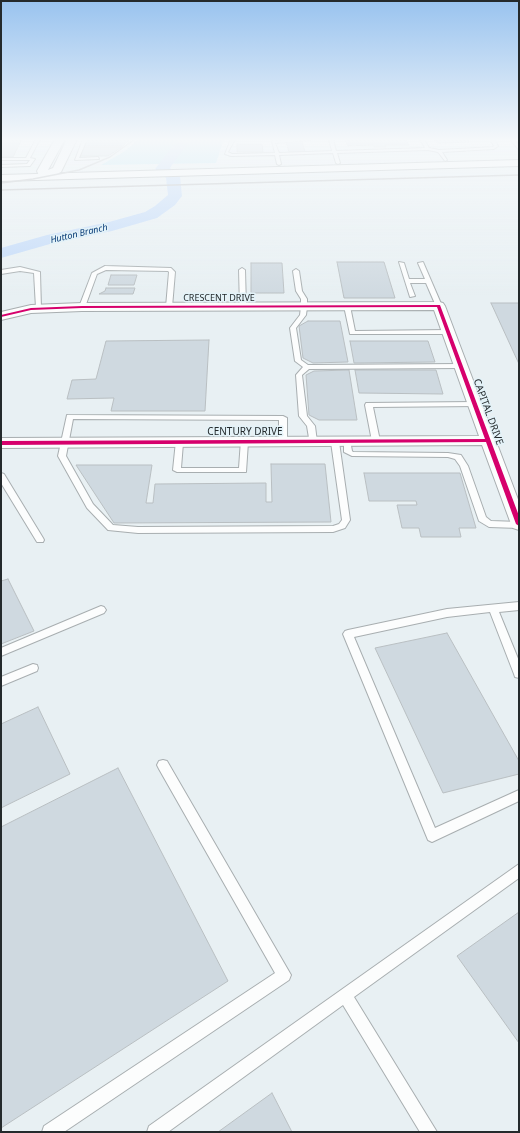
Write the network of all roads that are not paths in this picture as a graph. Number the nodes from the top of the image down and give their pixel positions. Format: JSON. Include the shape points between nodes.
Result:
{"nodes":[{"id":1,"x":401,"y":263,"type":"dead end"},
{"id":2,"x":421,"y":263,"type":"dead end"},
{"id":3,"x":242,"y":270,"type":"dead end"},
{"id":4,"x":296,"y":271,"type":"dead end"},
{"id":5,"x":1,"y":272,"type":"edge"},
{"id":6,"x":407,"y":281,"type":"junction"},
{"id":7,"x":429,"y":281,"type":"junction"},
{"id":8,"x":412,"y":296,"type":"dead end"},
{"id":9,"x":304,"y":306,"type":"junction"},
{"id":10,"x":347,"y":306,"type":"junction"},
{"id":11,"x":439,"y":306,"type":"junction"},
{"id":12,"x":82,"y":307,"type":"junction"},
{"id":13,"x":170,"y":307,"type":"junction"},
{"id":14,"x":243,"y":307,"type":"junction"},
{"id":15,"x":39,"y":308,"type":"junction"},
{"id":16,"x":1,"y":316,"type":"edge"},
{"id":17,"x":449,"y":332,"type":"junction"},
{"id":18,"x":461,"y":366,"type":"junction"},
{"id":19,"x":307,"y":367,"type":"junction"},
{"id":20,"x":475,"y":404,"type":"junction"},
{"id":21,"x":488,"y":440,"type":"junction"},
{"id":22,"x":244,"y":442,"type":"junction"},
{"id":23,"x":283,"y":442,"type":"junction"},
{"id":24,"x":313,"y":442,"type":"junction"},
{"id":25,"x":341,"y":442,"type":"junction"},
{"id":26,"x":376,"y":442,"type":"junction"},
{"id":27,"x":1,"y":443,"type":"edge"},
{"id":28,"x":64,"y":443,"type":"junction"},
{"id":29,"x":179,"y":443,"type":"junction"},
{"id":30,"x":450,"y":448,"type":"junction"},
{"id":31,"x":1,"y":476,"type":"edge"},
{"id":32,"x":519,"y":525,"type":"edge"},
{"id":33,"x":40,"y":540,"type":"dead end"},
{"id":34,"x":519,"y":606,"type":"edge"},
{"id":35,"x":493,"y":608,"type":"junction"},
{"id":36,"x":101,"y":610,"type":"dead end"},
{"id":37,"x":1,"y":652,"type":"edge"},
{"id":38,"x":33,"y":668,"type":"dead end"},
{"id":39,"x":519,"y":674,"type":"edge"},
{"id":40,"x":1,"y":682,"type":"edge"},
{"id":41,"x":163,"y":765,"type":"dead end"},
{"id":42,"x":519,"y":795,"type":"edge"},
{"id":43,"x":519,"y":870,"type":"edge"},
{"id":44,"x":345,"y":995,"type":"junction"},
{"id":45,"x":50,"y":1132,"type":"edge"},
{"id":46,"x":155,"y":1132,"type":"edge"},
{"id":47,"x":429,"y":1132,"type":"edge"}],
"edges":[{"from":1,"to":6,"type":"lane"},
{"from":2,"to":7,"type":"lane"},
{"from":3,"to":14,"type":"lane"},
{"from":4,"to":9,"type":"lane"},
{"from":5,"to":15,"type":"lane","via":[[20,269],[38,272]]},
{"from":6,"to":7,"type":"lane"},
{"from":6,"to":8,"type":"lane"},
{"from":7,"to":11,"type":"lane"},
{"from":9,"to":10,"type":"street","name":"CRESCENT DRIVE"},
{"from":9,"to":14,"type":"street","name":"CRESCENT DRIVE"},
{"from":9,"to":19,"type":"lane","via":[[303,315],[293,328],[298,360]]},
{"from":10,"to":11,"type":"street","name":"CRESCENT DRIVE"},
{"from":10,"to":17,"type":"lane","via":[[352,333]]},
{"from":11,"to":17,"type":"street","name":"CAPITAL DRIVE"},
{"from":12,"to":13,"type":"street","name":"CRESCENT DRIVE"},
{"from":12,"to":13,"type":"lane","via":[[95,273],[105,268],[169,270],[172,272]]},
{"from":12,"to":15,"type":"street","name":"CRESCENT DRIVE"},
{"from":13,"to":14,"type":"street","name":"CRESCENT DRIVE"},
{"from":15,"to":16,"type":"street","name":"CRESCENT DRIVE"},
{"from":17,"to":18,"type":"street","name":"CAPITAL DRIVE"},
{"from":18,"to":19,"type":"lane"},
{"from":18,"to":20,"type":"street","name":"CAPITAL DRIVE"},
{"from":19,"to":24,"type":"lane","via":[[299,375],[303,416],[311,426]]},
{"from":20,"to":21,"type":"street","name":"CAPITAL DRIVE"},
{"from":20,"to":26,"type":"lane","via":[[369,405]]},
{"from":21,"to":30,"type":"street","name":"CENTURY DRIVE"},
{"from":21,"to":32,"type":"street","name":"CAPITAL DRIVE"},
{"from":22,"to":23,"type":"street","name":"CENTURY DRIVE"},
{"from":22,"to":29,"type":"street","name":"CENTURY DRIVE"},
{"from":22,"to":29,"type":"lane","via":[[243,470],[177,470]]},
{"from":23,"to":24,"type":"street","name":"CENTURY DRIVE"},
{"from":23,"to":28,"type":"lane","via":[[283,418],[70,417]]},
{"from":24,"to":25,"type":"street","name":"CENTURY DRIVE"},
{"from":25,"to":26,"type":"street","name":"CENTURY DRIVE"},
{"from":25,"to":28,"type":"lane","via":[[346,520],[342,526],[317,530],[111,528],[90,506],[62,456]]},
{"from":25,"to":30,"type":"lane","via":[[352,454]]},
{"from":26,"to":30,"type":"street","name":"CENTURY DRIVE"},
{"from":27,"to":28,"type":"street","name":"CENTURY DRIVE"},
{"from":28,"to":29,"type":"street","name":"CENTURY DRIVE"},
{"from":30,"to":32,"type":"lane","via":[[464,466],[482,520],[489,524]]},
{"from":31,"to":33,"type":"lane"},
{"from":34,"to":35,"type":"lane"},
{"from":35,"to":39,"type":"lane"},
{"from":35,"to":42,"type":"lane","via":[[447,613],[348,634],[432,836]]},
{"from":36,"to":37,"type":"lane"},
{"from":38,"to":40,"type":"lane"},
{"from":41,"to":45,"type":"lane","via":[[284,975]]},
{"from":43,"to":44,"type":"lane"},
{"from":44,"to":46,"type":"lane"},
{"from":44,"to":47,"type":"lane"}]}
